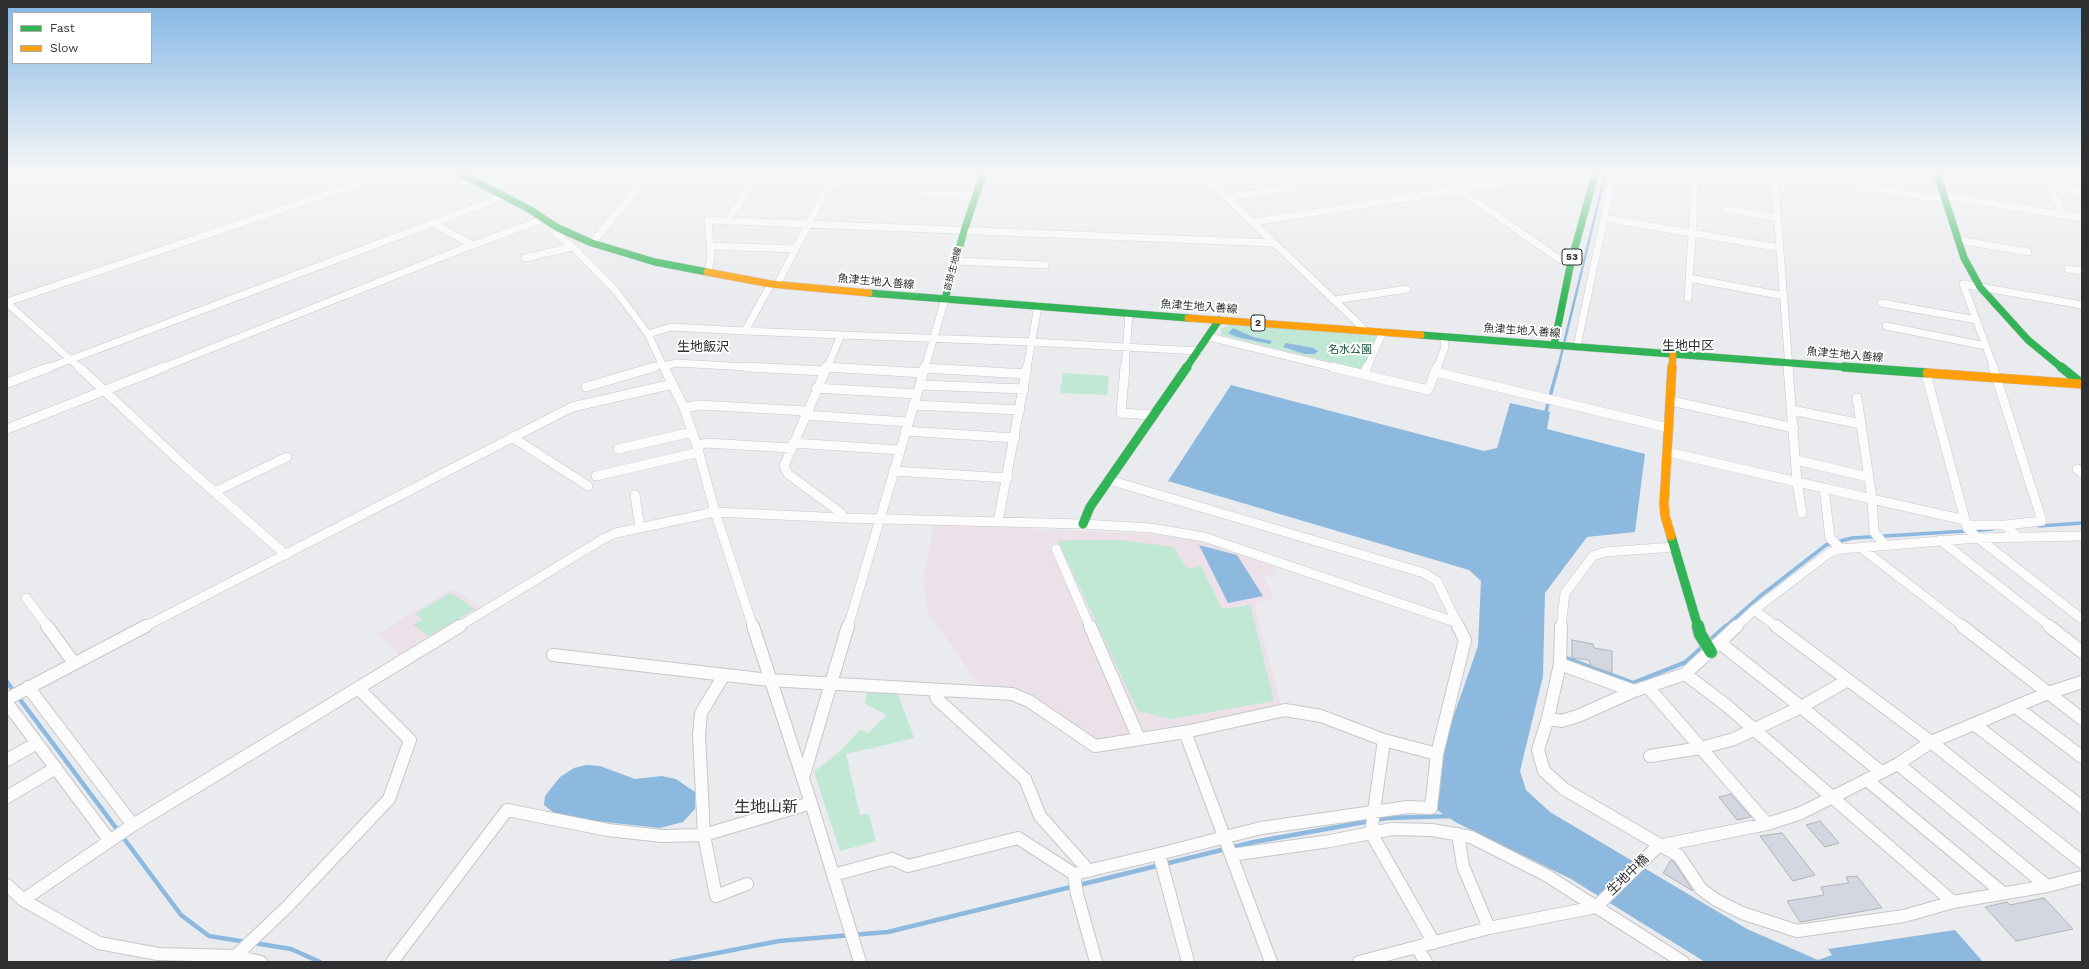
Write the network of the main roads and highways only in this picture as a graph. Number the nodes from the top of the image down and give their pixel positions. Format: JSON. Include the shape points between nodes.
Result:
{"nodes":[{"id":1,"x":539,"y":216,"type":"edge"},
{"id":2,"x":969,"y":216,"type":"edge"},
{"id":3,"x":1583,"y":216,"type":"edge"},
{"id":4,"x":1951,"y":216,"type":"edge"},
{"id":5,"x":945,"y":300,"type":"junction"},
{"id":6,"x":1219,"y":320,"type":"junction"},
{"id":7,"x":1554,"y":345,"type":"junction"},
{"id":8,"x":1673,"y":354,"type":"junction"},
{"id":9,"x":2082,"y":384,"type":"edge"},
{"id":10,"x":1082,"y":524,"type":"road end"},
{"id":11,"x":1711,"y":652,"type":"road end"}],
"edges":[{"from":1,"to":5,"type":"main road","name":"魚津生地入善線","number":"2","via":[[558,228],[592,243],[655,262],[707,273],[774,285]]},
{"from":2,"to":5,"type":"main road","name":"沓掛生地線"},
{"from":3,"to":7,"type":"main road","number":"53","via":[[1570,262]]},
{"from":4,"to":9,"type":"main road","via":[[1964,258],[1980,286],[2028,340]]},
{"from":5,"to":6,"type":"main road","name":"魚津生地入善線","number":"2"},
{"from":6,"to":7,"type":"main road","name":"魚津生地入善線","number":"2"},
{"from":6,"to":10,"type":"main road","via":[[1108,480]]},
{"from":7,"to":8,"type":"main road","name":"魚津生地入善線","number":"2"},
{"from":8,"to":9,"type":"main road","name":"魚津生地入善線","number":"2"},
{"from":8,"to":11,"type":"main road","via":[[1664,504],[1700,634]]}]}
